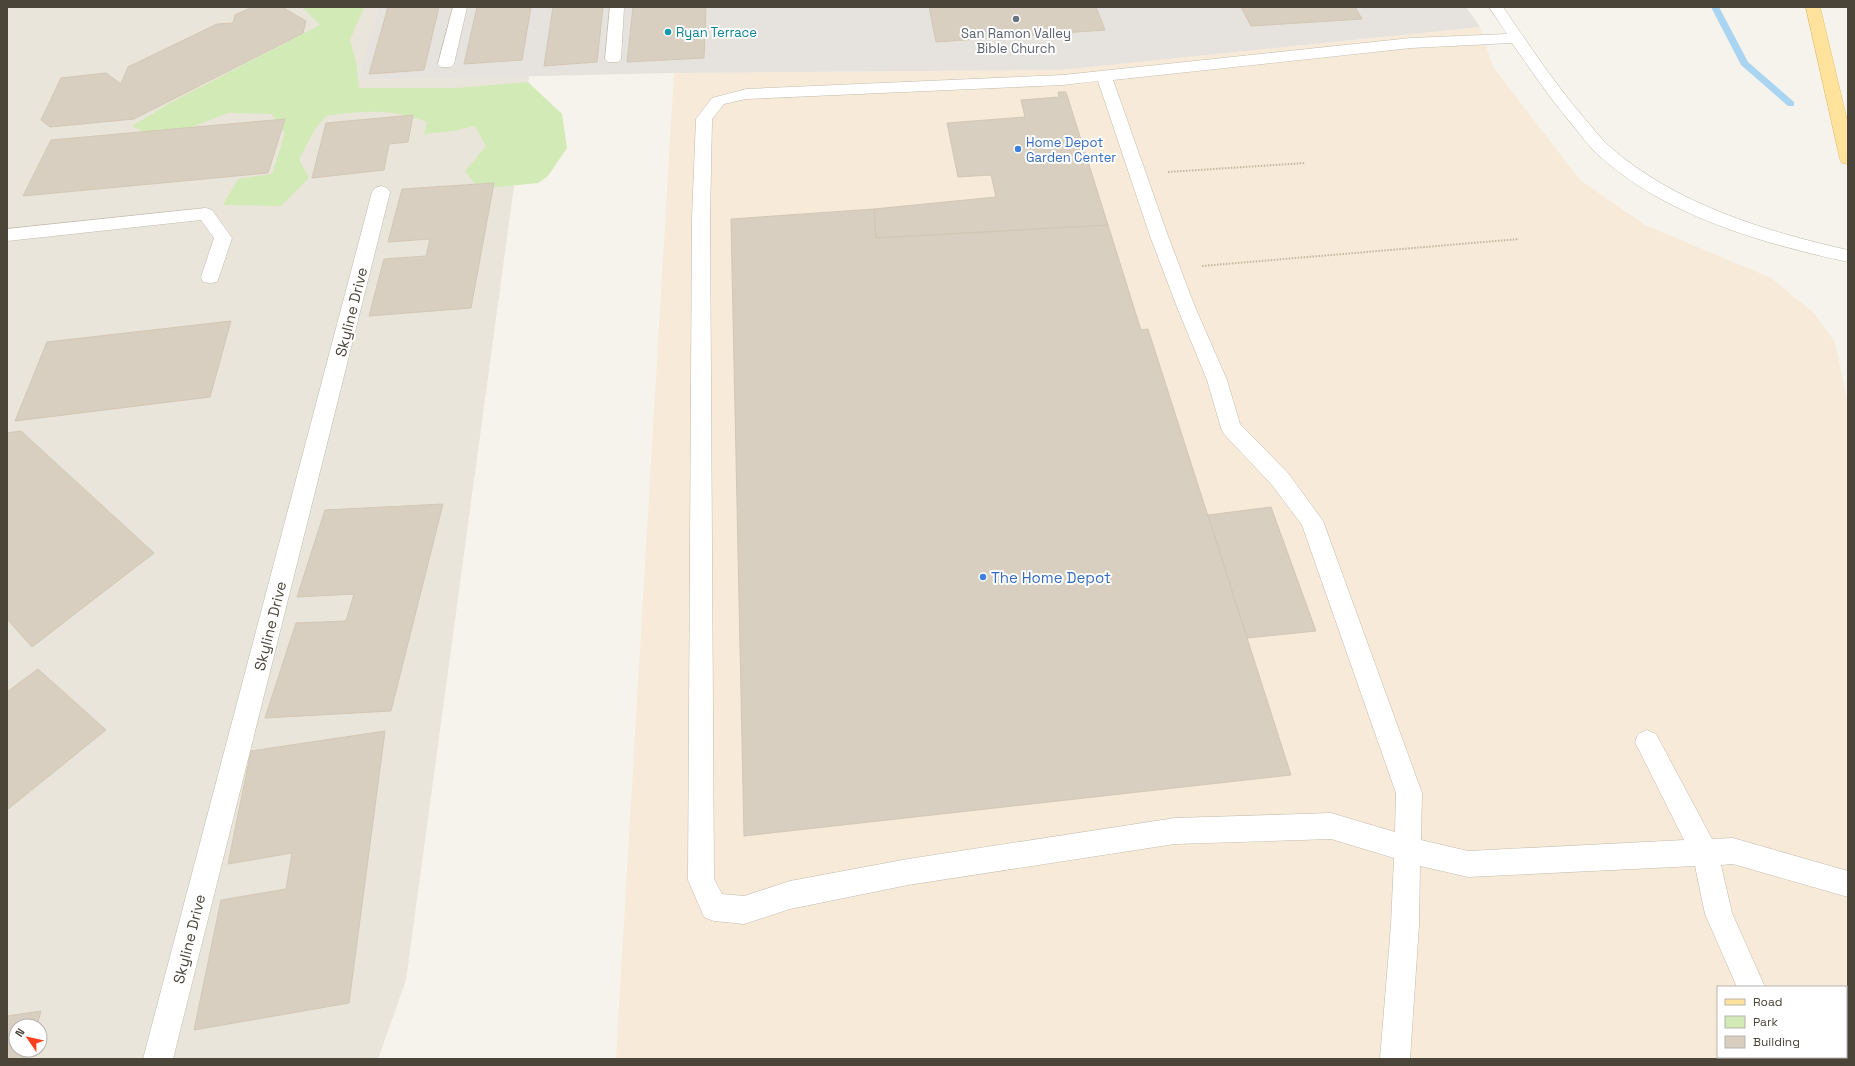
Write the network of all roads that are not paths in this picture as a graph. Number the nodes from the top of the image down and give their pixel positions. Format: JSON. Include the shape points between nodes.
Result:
{"nodes":[{"id":1,"x":460,"y":7,"type":"edge"},
{"id":2,"x":617,"y":7,"type":"edge"},
{"id":3,"x":1496,"y":7,"type":"edge"},
{"id":4,"x":1813,"y":7,"type":"edge"},
{"id":5,"x":1517,"y":38,"type":"junction"},
{"id":6,"x":613,"y":59,"type":"dead end"},
{"id":7,"x":446,"y":64,"type":"dead end"},
{"id":8,"x":1104,"y":76,"type":"junction"},
{"id":9,"x":1848,"y":159,"type":"edge"},
{"id":10,"x":381,"y":192,"type":"dead end"},
{"id":11,"x":7,"y":235,"type":"edge"},
{"id":12,"x":1848,"y":256,"type":"edge"},
{"id":13,"x":210,"y":277,"type":"dead end"},
{"id":14,"x":1647,"y":742,"type":"dead end"},
{"id":15,"x":1409,"y":850,"type":"junction"},
{"id":16,"x":1705,"y":853,"type":"junction"},
{"id":17,"x":1848,"y":884,"type":"edge"},
{"id":18,"x":1750,"y":986,"type":"edge"},
{"id":19,"x":158,"y":1059,"type":"edge"},
{"id":20,"x":1395,"y":1059,"type":"edge"}],
"edges":[{"from":1,"to":7,"type":"street"},
{"from":2,"to":6,"type":"street"},
{"from":3,"to":5,"type":"street"},
{"from":4,"to":9,"type":"main road"},
{"from":5,"to":8,"type":"street","via":[[1411,43]]},
{"from":5,"to":12,"type":"street","via":[[1563,104],[1598,144],[1644,182],[1719,218],[1809,248]]},
{"from":8,"to":15,"type":"street","via":[[1172,268],[1217,380],[1231,428],[1280,479],[1312,521],[1409,793]]},
{"from":8,"to":15,"type":"street","via":[[746,94],[718,101],[704,119],[701,218],[701,880],[714,906],[744,910],[790,895],[908,872],[1175,831],[1331,826]]},
{"from":10,"to":19,"type":"street","name":"Skyline Drive"},
{"from":11,"to":13,"type":"street","via":[[206,214],[223,238]]},
{"from":14,"to":16,"type":"street"},
{"from":15,"to":16,"type":"street","via":[[1468,864]]},
{"from":15,"to":20,"type":"street"},
{"from":16,"to":17,"type":"street","via":[[1733,851]]},
{"from":16,"to":18,"type":"street","via":[[1719,914]]}]}
